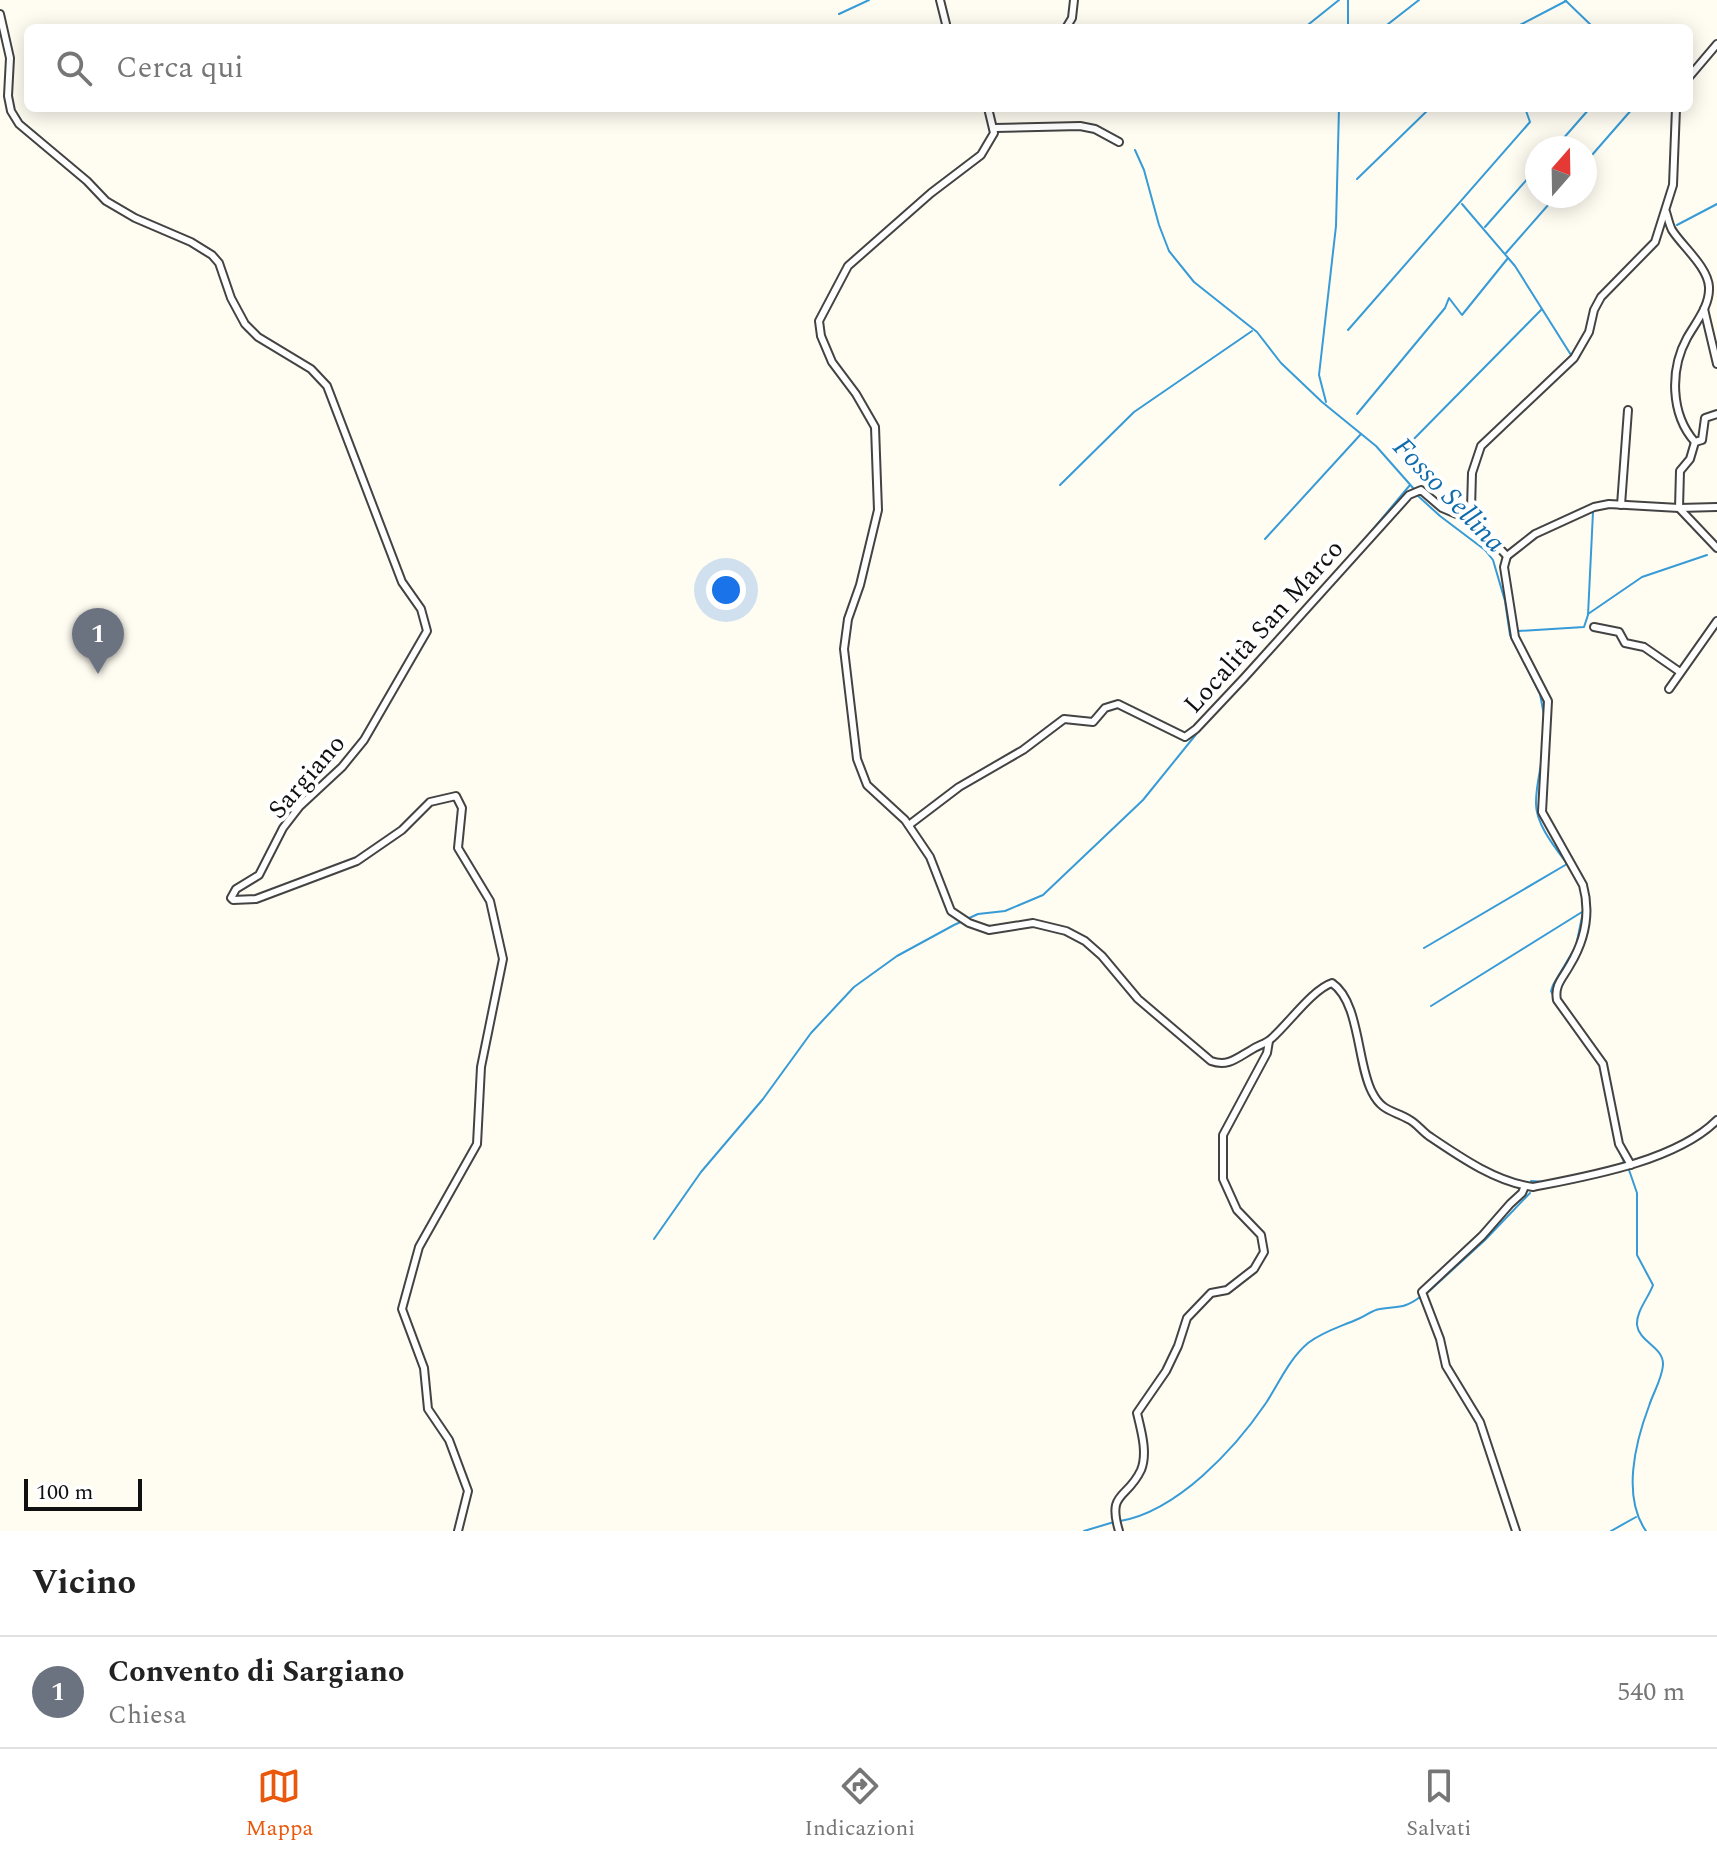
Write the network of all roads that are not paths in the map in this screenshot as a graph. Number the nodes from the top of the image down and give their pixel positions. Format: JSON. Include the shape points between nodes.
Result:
{"nodes":[{"id":1,"x":940,"y":0,"type":"edge"},
{"id":2,"x":1074,"y":0,"type":"edge"},
{"id":3,"x":0,"y":14,"type":"edge"},
{"id":4,"x":946,"y":24,"type":"edge"},
{"id":5,"x":1068,"y":24,"type":"edge"},
{"id":6,"x":1717,"y":44,"type":"edge"},
{"id":7,"x":1693,"y":72,"type":"edge"},
{"id":8,"x":989,"y":112,"type":"edge"},
{"id":9,"x":1675,"y":112,"type":"edge"},
{"id":10,"x":995,"y":128,"type":"junction"},
{"id":11,"x":1119,"y":142,"type":"dead end"},
{"id":12,"x":1666,"y":212,"type":"junction"},
{"id":13,"x":1704,"y":309,"type":"junction"},
{"id":14,"x":1717,"y":364,"type":"edge"},
{"id":15,"x":1628,"y":410,"type":"dead end"},
{"id":16,"x":1717,"y":414,"type":"edge"},
{"id":17,"x":1695,"y":442,"type":"junction"},
{"id":18,"x":1621,"y":505,"type":"junction"},
{"id":19,"x":1717,"y":507,"type":"edge"},
{"id":20,"x":1679,"y":508,"type":"junction"},
{"id":21,"x":1471,"y":509,"type":"junction"},
{"id":22,"x":1717,"y":548,"type":"edge"},
{"id":23,"x":1507,"y":556,"type":"junction"},
{"id":24,"x":1717,"y":621,"type":"edge"},
{"id":25,"x":1594,"y":627,"type":"dead end"},
{"id":26,"x":1680,"y":672,"type":"junction"},
{"id":27,"x":1669,"y":689,"type":"dead end"},
{"id":28,"x":909,"y":825,"type":"junction"},
{"id":29,"x":1269,"y":1041,"type":"junction"},
{"id":30,"x":1717,"y":1120,"type":"edge"},
{"id":31,"x":1628,"y":1166,"type":"junction"},
{"id":32,"x":1525,"y":1186,"type":"junction"},
{"id":33,"x":458,"y":1531,"type":"edge"},
{"id":34,"x":1119,"y":1531,"type":"edge"},
{"id":35,"x":1516,"y":1531,"type":"edge"}],
"edges":[{"from":1,"to":4,"type":"street"},
{"from":2,"to":5,"type":"street"},
{"from":3,"to":33,"type":"street","name":"Sargiano","via":[[10,58],[8,96],[19,124],[106,201],[212,255],[245,324],[327,386],[402,582],[421,609],[427,631],[364,740],[300,806],[259,875],[231,898],[256,899],[357,861],[402,830],[430,802],[456,796],[462,808],[458,848],[490,901],[503,959],[481,1067],[477,1144],[419,1247],[402,1309],[424,1368],[428,1409],[449,1440],[468,1491]]},
{"from":6,"to":7,"type":"street"},
{"from":8,"to":10,"type":"street"},
{"from":9,"to":12,"type":"street","via":[[1673,185]]},
{"from":10,"to":11,"type":"street","via":[[1080,126]]},
{"from":10,"to":28,"type":"street","via":[[981,155],[848,266],[819,321],[832,362],[875,427],[878,510],[844,649],[857,759],[867,785]]},
{"from":12,"to":13,"type":"street","via":[[1671,229],[1709,285]]},
{"from":12,"to":21,"type":"street","via":[[1655,242],[1601,297],[1574,358],[1481,446],[1472,473]]},
{"from":13,"to":14,"type":"street"},
{"from":13,"to":17,"type":"street","via":[[1675,364],[1676,398],[1684,429]]},
{"from":15,"to":18,"type":"street"},
{"from":16,"to":17,"type":"street","via":[[1705,418],[1702,440]]},
{"from":17,"to":20,"type":"street","via":[[1680,471]]},
{"from":18,"to":20,"type":"street"},
{"from":18,"to":23,"type":"street","via":[[1580,512],[1535,534]]},
{"from":19,"to":20,"type":"street"},
{"from":20,"to":22,"type":"street"},
{"from":21,"to":23,"type":"street","via":[[1480,528]]},
{"from":21,"to":28,"type":"street","name":"Località San Marco","via":[[1461,516],[1421,490],[1409,495],[1185,737],[1118,704],[1105,708],[1093,722],[1064,719]]},
{"from":23,"to":31,"type":"street","via":[[1504,567],[1515,637],[1548,701],[1542,812],[1586,897],[1585,932],[1557,988],[1557,1000],[1603,1064]]},
{"from":24,"to":26,"type":"street"},
{"from":25,"to":26,"type":"street","via":[[1619,632],[1625,643],[1644,647]]},
{"from":26,"to":27,"type":"street"},
{"from":28,"to":29,"type":"street","via":[[930,857],[951,911],[969,923],[989,930],[1033,923],[1085,941],[1138,999],[1211,1061],[1230,1063]]},
{"from":29,"to":32,"type":"street","via":[[1332,983],[1348,1005],[1370,1089],[1380,1105],[1485,1171]]},
{"from":29,"to":34,"type":"street","via":[[1223,1135],[1223,1179],[1237,1210],[1261,1235],[1264,1252],[1254,1269],[1227,1290],[1211,1293],[1187,1318],[1166,1371],[1137,1413],[1144,1459],[1113,1512]]},
{"from":30,"to":31,"type":"street","via":[[1674,1148]]},
{"from":31,"to":32,"type":"street"},
{"from":32,"to":35,"type":"street","via":[[1423,1296],[1446,1366],[1480,1422]]}]}
